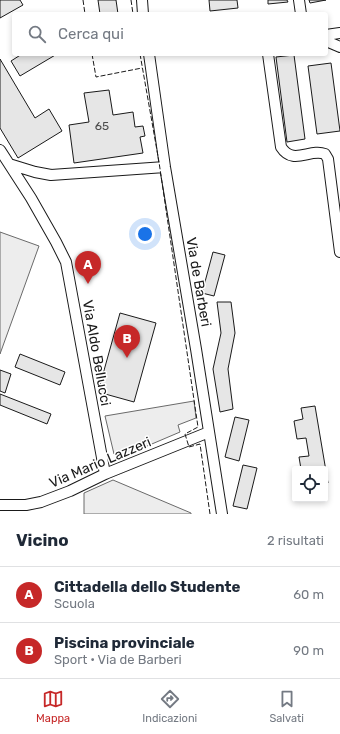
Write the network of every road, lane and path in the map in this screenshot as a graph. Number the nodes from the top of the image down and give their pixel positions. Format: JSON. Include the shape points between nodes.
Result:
{"nodes":[{"id":1,"x":142,"y":0,"type":"edge"},
{"id":2,"x":299,"y":0,"type":"edge"},
{"id":3,"x":144,"y":12,"type":"edge"},
{"id":4,"x":302,"y":12,"type":"edge"},
{"id":5,"x":340,"y":33,"type":"edge"},
{"id":6,"x":328,"y":35,"type":"edge"},
{"id":7,"x":328,"y":42,"type":"edge"},
{"id":8,"x":340,"y":47,"type":"edge"},
{"id":9,"x":149,"y":56,"type":"edge"},
{"id":10,"x":268,"y":56,"type":"edge"},
{"id":11,"x":0,"y":150,"type":"edge"},
{"id":12,"x":9,"y":164,"type":"junction"},
{"id":13,"x":162,"y":167,"type":"junction"},
{"id":14,"x":340,"y":252,"type":"edge"},
{"id":15,"x":209,"y":432,"type":"junction"},
{"id":16,"x":105,"y":474,"type":"junction"},
{"id":17,"x":0,"y":505,"type":"edge"},
{"id":18,"x":222,"y":514,"type":"edge"}],
"edges":[{"from":1,"to":3,"type":"street"},
{"from":2,"to":4,"type":"street"},
{"from":5,"to":6,"type":"street"},
{"from":7,"to":8,"type":"street"},
{"from":9,"to":13,"type":"street","name":"Via de Barberi"},
{"from":10,"to":14,"type":"street","via":[[281,146],[292,156],[320,153],[325,154],[328,159]]},
{"from":11,"to":12,"type":"street","name":"Via Aldo Bellucci"},
{"from":12,"to":13,"type":"street","via":[[51,175]]},
{"from":12,"to":16,"type":"street","name":"Via Aldo Bellucci","via":[[66,262]]},
{"from":13,"to":15,"type":"street","name":"Via de Barberi"},
{"from":15,"to":16,"type":"street","name":"Via Mario Lazzeri"},
{"from":15,"to":18,"type":"street","name":"Via de Barberi"},
{"from":16,"to":17,"type":"street","name":"Via Mario Lazzeri","via":[[42,502]]}]}
